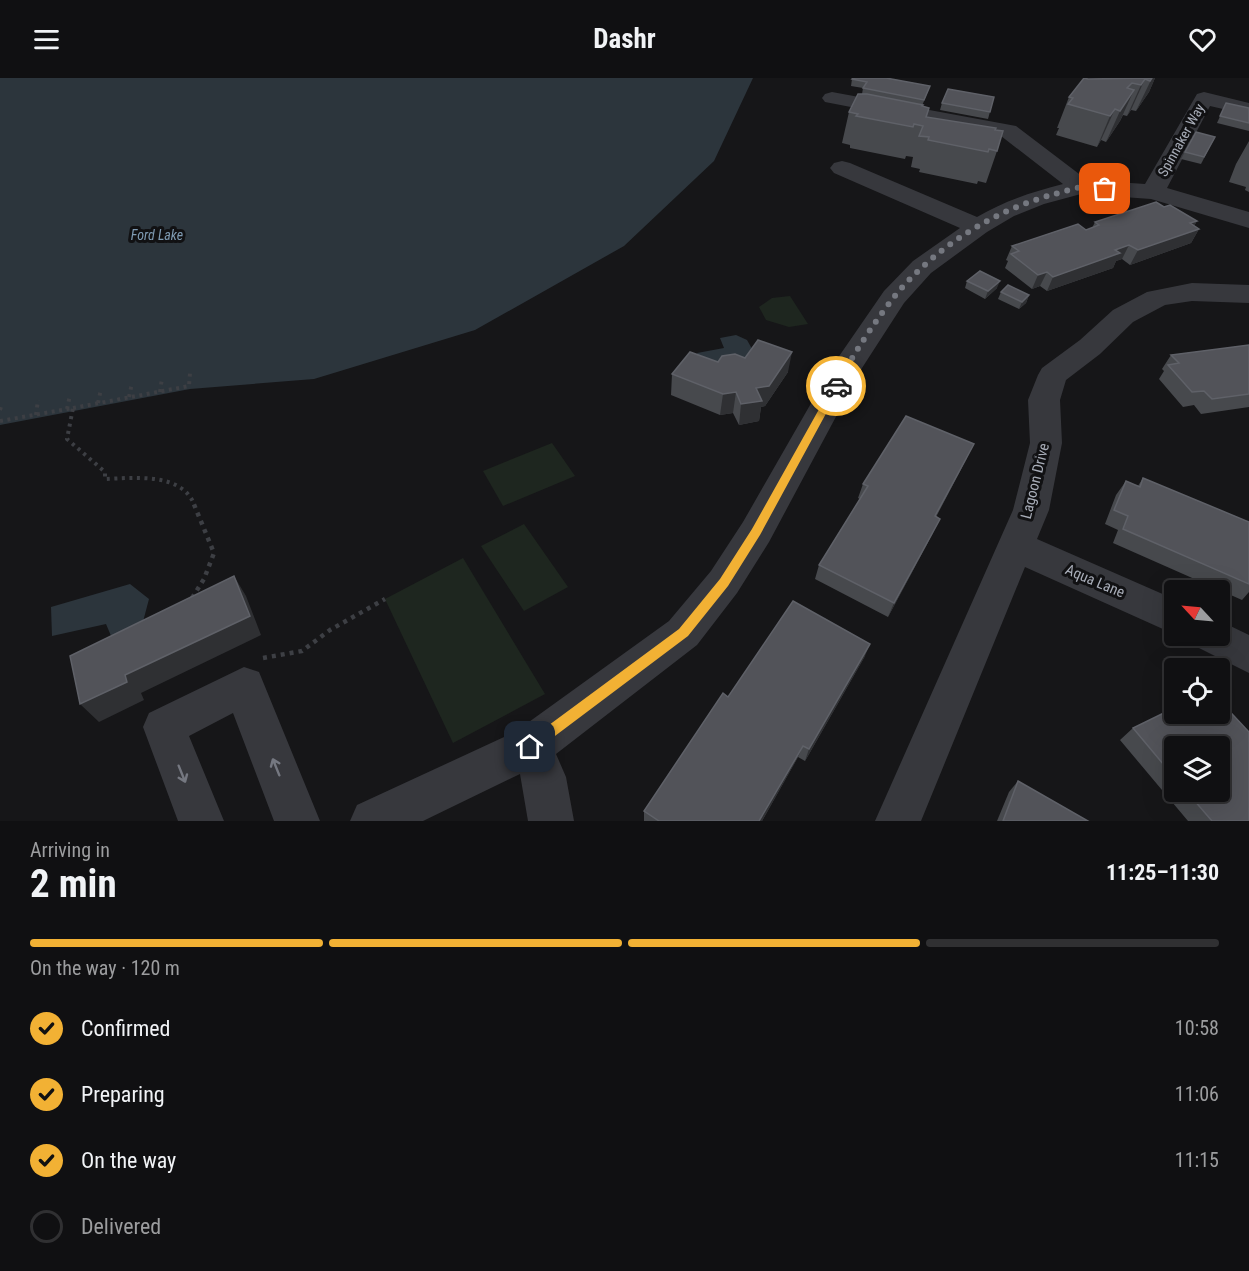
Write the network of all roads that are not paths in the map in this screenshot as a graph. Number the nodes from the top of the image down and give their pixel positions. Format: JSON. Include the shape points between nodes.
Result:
{"nodes":[{"id":1,"x":832,"y":98,"type":"dead end"},
{"id":2,"x":1249,"y":109,"type":"edge"},
{"id":3,"x":842,"y":168,"type":"dead end"},
{"id":4,"x":1081,"y":187,"type":"junction"},
{"id":5,"x":1153,"y":192,"type":"junction"},
{"id":6,"x":1249,"y":220,"type":"edge"},
{"id":7,"x":978,"y":227,"type":"junction"},
{"id":8,"x":1249,"y":294,"type":"edge"},
{"id":9,"x":1015,"y":546,"type":"junction"},
{"id":10,"x":1164,"y":613,"type":"edge"},
{"id":11,"x":1230,"y":645,"type":"edge"},
{"id":12,"x":1249,"y":655,"type":"edge"},
{"id":13,"x":530,"y":747,"type":"junction"},
{"id":14,"x":201,"y":821,"type":"edge"},
{"id":15,"x":297,"y":821,"type":"edge"},
{"id":16,"x":373,"y":821,"type":"edge"},
{"id":17,"x":551,"y":821,"type":"edge"},
{"id":18,"x":898,"y":821,"type":"edge"}],
"edges":[{"from":1,"to":4,"type":"street","via":[[1008,131]]},
{"from":2,"to":5,"type":"street","name":"Spinnaker Way","via":[[1204,98]]},
{"from":3,"to":7,"type":"street"},
{"from":4,"to":5,"type":"street","name":"Spinnaker Way"},
{"from":4,"to":7,"type":"street","name":"Spinnaker Way","via":[[1035,199]]},
{"from":5,"to":6,"type":"street","name":"Spinnaker Way"},
{"from":7,"to":13,"type":"street","name":"Spinnaker Way","via":[[922,267],[894,297],[845,369],[750,542],[683,633]]},
{"from":8,"to":9,"type":"street","name":"Lagoon Drive","via":[[1192,292],[1157,298],[1123,316],[1053,375],[1044,400],[1046,443],[1031,510]]},
{"from":9,"to":10,"type":"street","name":"Aqua Lane"},
{"from":9,"to":18,"type":"street","name":"Lagoon Drive"},
{"from":11,"to":12,"type":"street"},
{"from":13,"to":16,"type":"street","name":"Spinnaker Way"},
{"from":13,"to":17,"type":"street","via":[[544,777]]},
{"from":15,"to":14,"type":"street","one_way":true,"via":[[244,686],[164,727]]}]}
